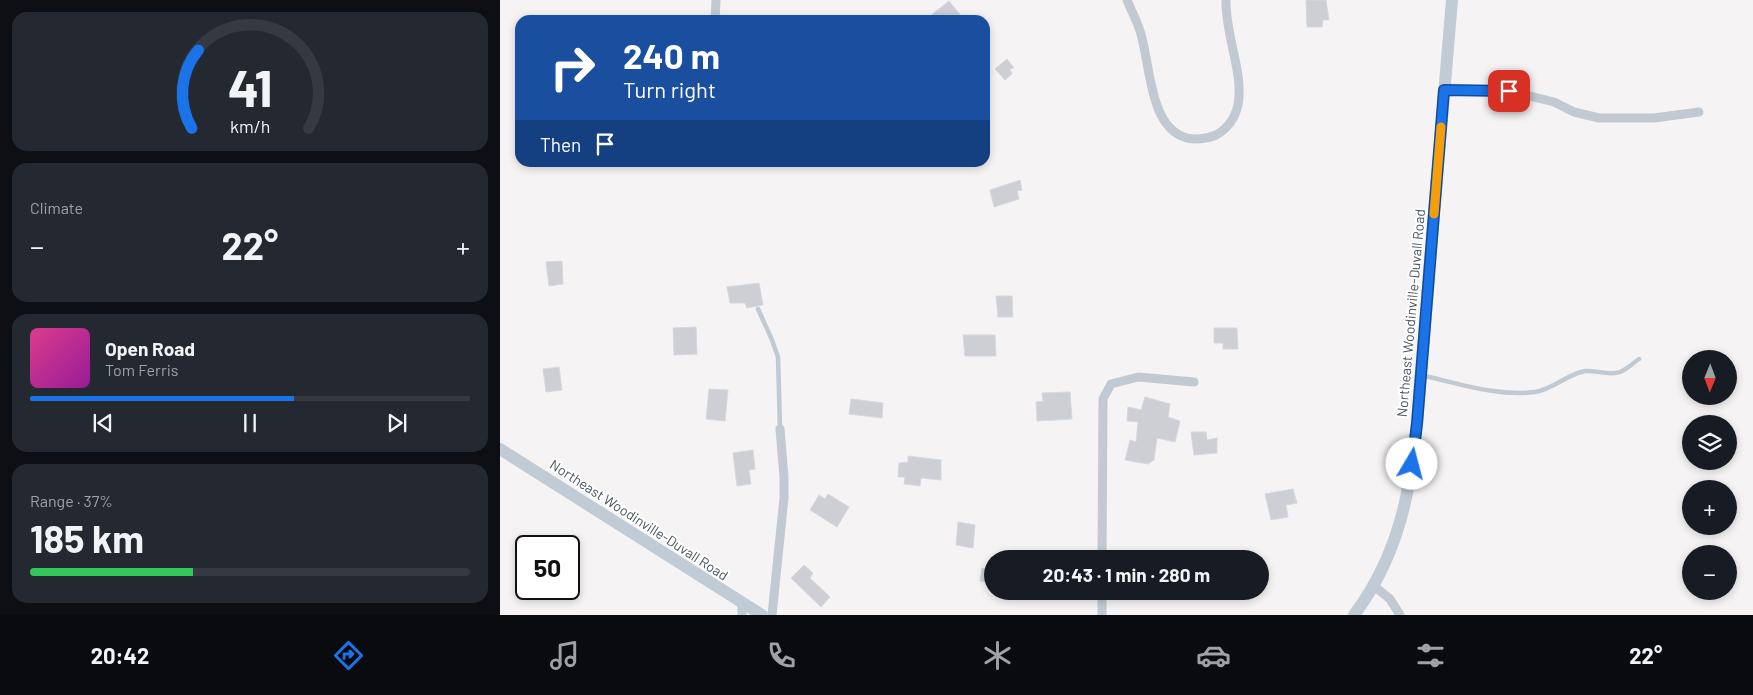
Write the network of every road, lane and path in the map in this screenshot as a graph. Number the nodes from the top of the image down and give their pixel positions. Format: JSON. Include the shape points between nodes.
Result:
{"nodes":[{"id":1,"x":716,"y":0,"type":"edge"},
{"id":2,"x":1127,"y":0,"type":"edge"},
{"id":3,"x":1226,"y":0,"type":"edge"},
{"id":4,"x":1452,"y":0,"type":"edge"},
{"id":5,"x":715,"y":15,"type":"edge"},
{"id":6,"x":1444,"y":90,"type":"junction"},
{"id":7,"x":1699,"y":112,"type":"dead end"},
{"id":8,"x":758,"y":309,"type":"dead end"},
{"id":9,"x":1639,"y":359,"type":"dead end"},
{"id":10,"x":1421,"y":375,"type":"junction"},
{"id":11,"x":1194,"y":382,"type":"dead end"},
{"id":12,"x":780,"y":430,"type":"joint"},
{"id":13,"x":500,"y":449,"type":"edge"},
{"id":14,"x":1102,"y":550,"type":"edge"},
{"id":15,"x":1374,"y":586,"type":"junction"},
{"id":16,"x":1102,"y":600,"type":"edge"},
{"id":17,"x":742,"y":609,"type":"edge"},
{"id":18,"x":762,"y":615,"type":"edge"},
{"id":19,"x":772,"y":615,"type":"edge"},
{"id":20,"x":1102,"y":615,"type":"edge"},
{"id":21,"x":1354,"y":615,"type":"edge"},
{"id":22,"x":1400,"y":615,"type":"edge"}],
"edges":[{"from":1,"to":5,"type":"street"},
{"from":2,"to":3,"type":"street","via":[[1140,30],[1157,109],[1179,135],[1201,139],[1222,131],[1238,106]]},
{"from":4,"to":6,"type":"main road","name":"Northeast Woodinville-Duvall Road"},
{"from":6,"to":7,"type":"street","via":[[1509,91],[1599,118],[1654,118]]},
{"from":6,"to":10,"type":"main road","name":"Northeast Woodinville-Duvall Road"},
{"from":8,"to":12,"type":"lane","via":[[778,357]]},
{"from":9,"to":10,"type":"lane","via":[[1619,372],[1585,371],[1537,392],[1493,390]]},
{"from":10,"to":15,"type":"main road","name":"Northeast Woodinville-Duvall Road","via":[[1406,503],[1393,546]]},
{"from":11,"to":14,"type":"street","via":[[1138,377],[1111,384],[1103,399]]},
{"from":12,"to":19,"type":"street","via":[[784,498]]},
{"from":13,"to":17,"type":"main road","name":"Northeast Woodinville-Duvall Road"},
{"from":15,"to":21,"type":"main road","name":"Northeast Woodinville-Duvall Road"},
{"from":15,"to":22,"type":"street","via":[[1390,599]]},
{"from":16,"to":20,"type":"street"},
{"from":17,"to":18,"type":"main road","name":"Northeast Woodinville-Duvall Road"}]}
